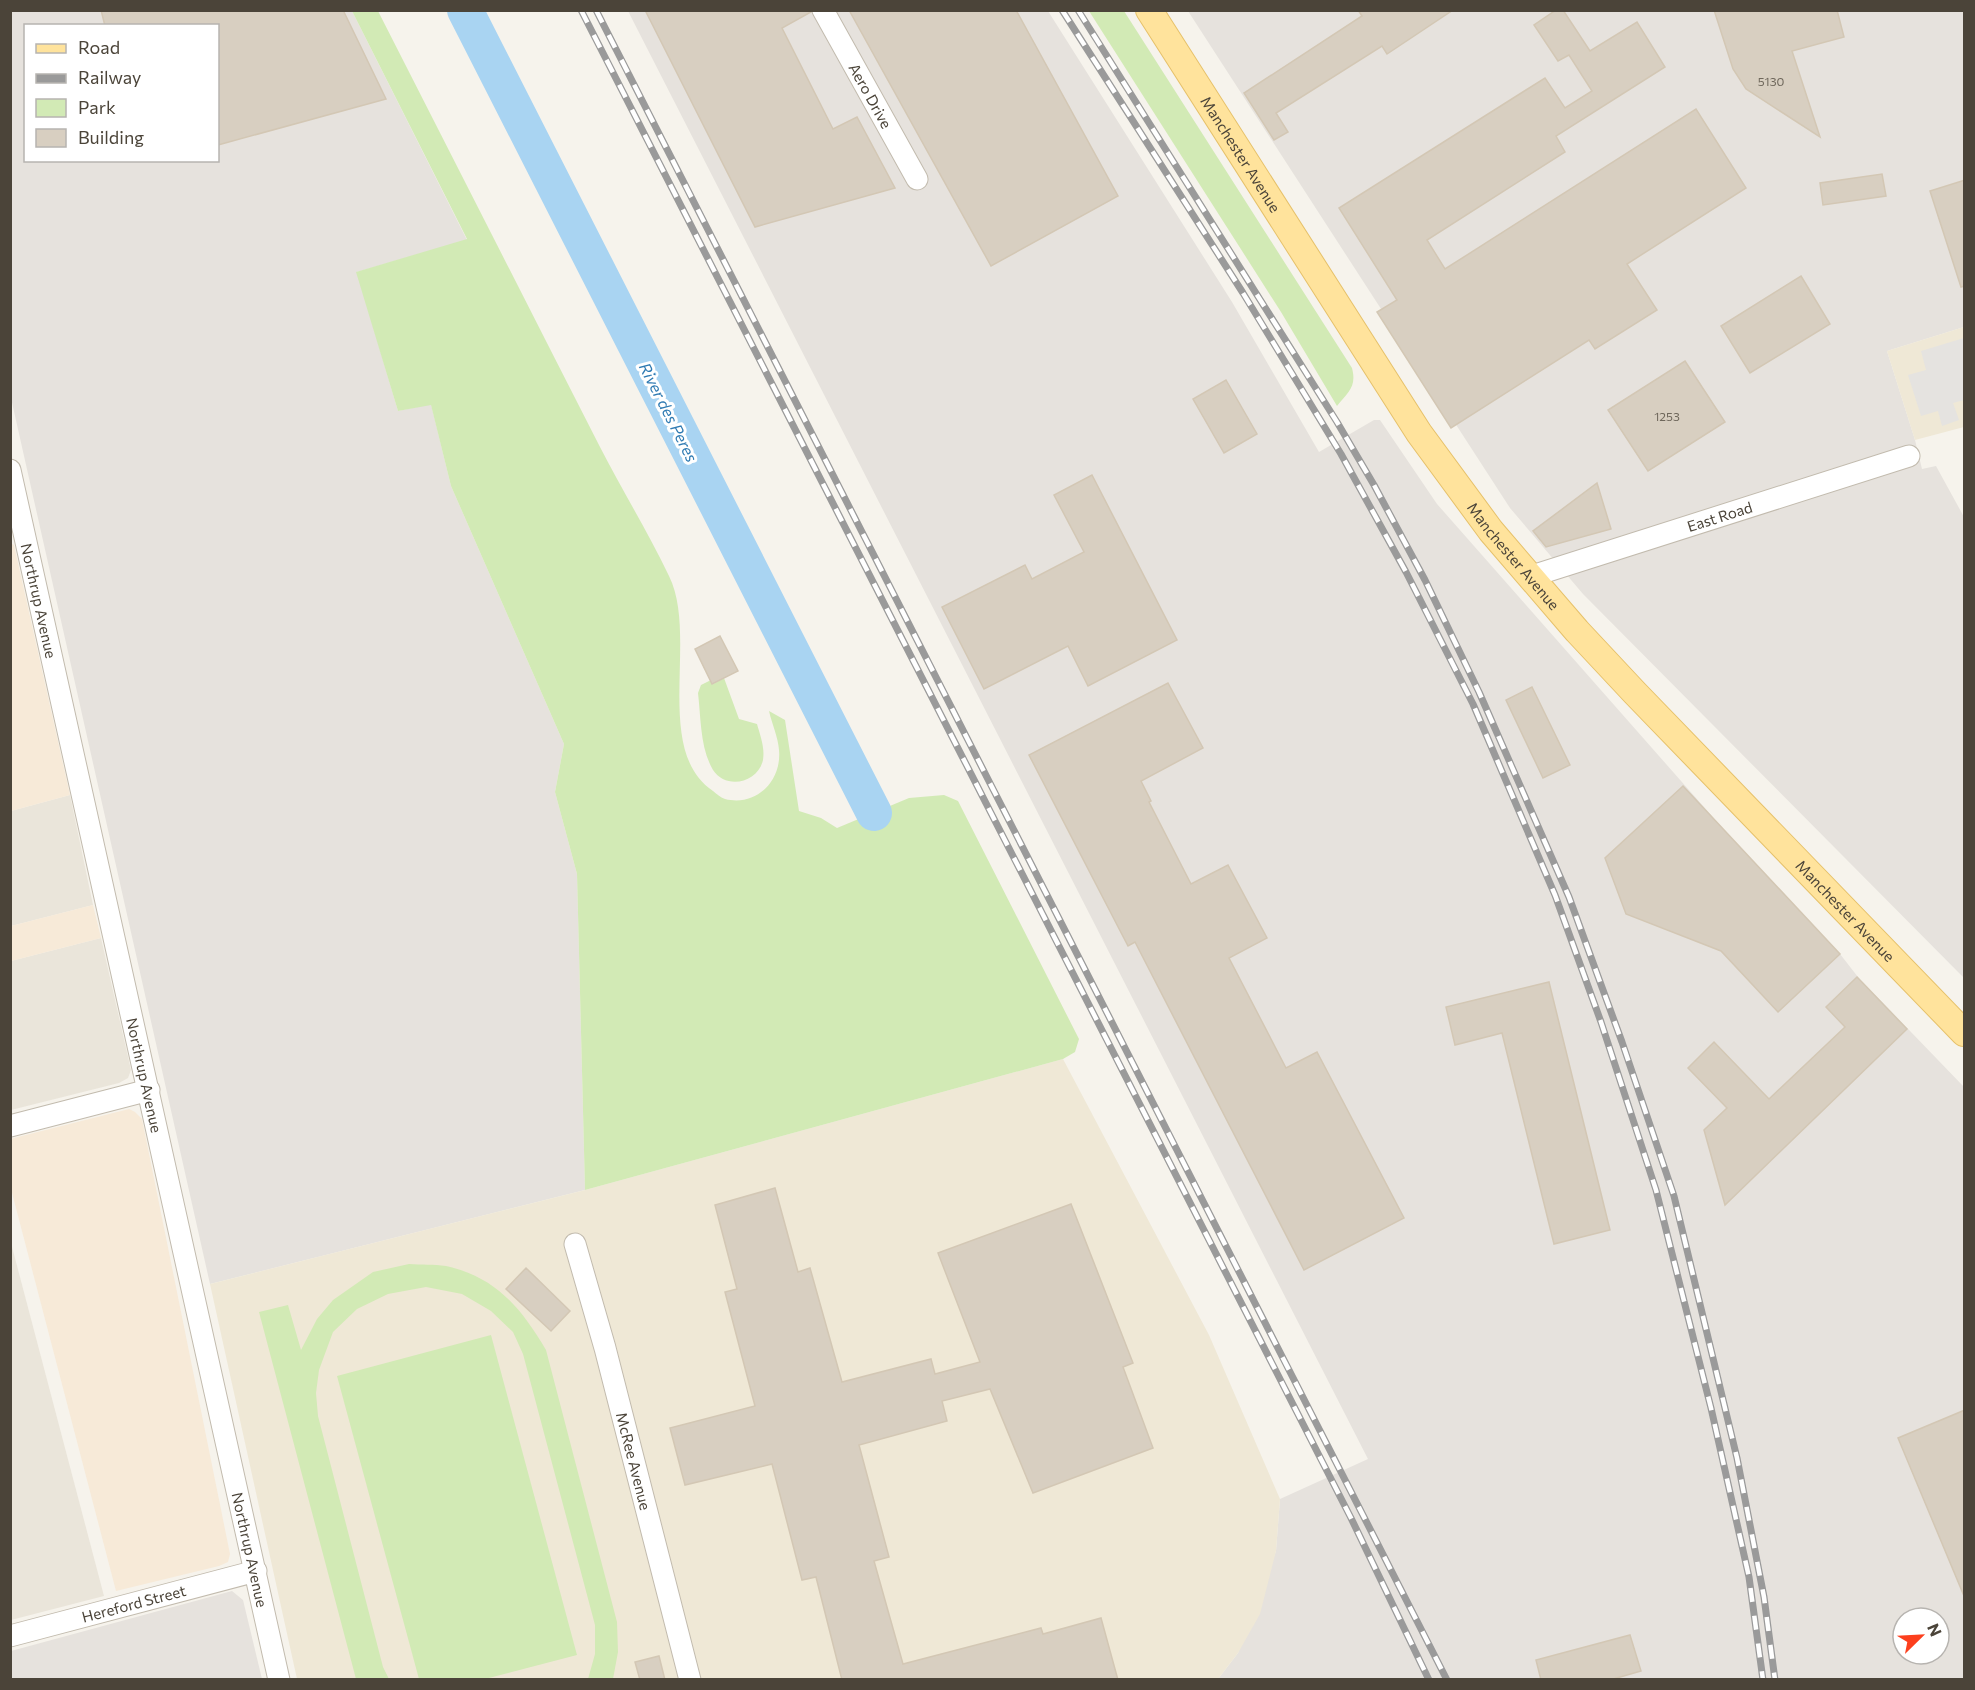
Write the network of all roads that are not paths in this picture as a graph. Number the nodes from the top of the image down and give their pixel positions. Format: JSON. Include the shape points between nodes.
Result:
{"nodes":[{"id":1,"x":823,"y":10,"type":"edge"},
{"id":2,"x":1149,"y":10,"type":"edge"},
{"id":3,"x":917,"y":179,"type":"dead end"},
{"id":4,"x":1909,"y":456,"type":"dead end"},
{"id":5,"x":10,"y":470,"type":"edge"},
{"id":6,"x":16,"y":524,"type":"edge"},
{"id":7,"x":1529,"y":577,"type":"junction"},
{"id":8,"x":1965,"y":1033,"type":"edge"},
{"id":9,"x":149,"y":1090,"type":"junction"},
{"id":10,"x":10,"y":1126,"type":"edge"},
{"id":11,"x":575,"y":1244,"type":"dead end"},
{"id":12,"x":256,"y":1571,"type":"junction"},
{"id":13,"x":10,"y":1636,"type":"edge"},
{"id":14,"x":279,"y":1680,"type":"edge"},
{"id":15,"x":690,"y":1680,"type":"edge"}],
"edges":[{"from":1,"to":3,"type":"street","name":"Aero Drive"},
{"from":2,"to":7,"type":"main road","name":"Manchester Avenue","via":[[1419,434]]},
{"from":4,"to":7,"type":"street","name":"East Road"},
{"from":5,"to":6,"type":"street","name":"Northrup Avenue"},
{"from":6,"to":9,"type":"street","name":"Northrup Avenue"},
{"from":7,"to":8,"type":"main road","name":"Manchester Avenue","via":[[1635,693]]},
{"from":9,"to":10,"type":"street"},
{"from":9,"to":12,"type":"street","name":"Northrup Avenue"},
{"from":11,"to":15,"type":"street","name":"McRee Avenue"},
{"from":12,"to":13,"type":"street","name":"Hereford Street"},
{"from":12,"to":14,"type":"street","name":"Northrup Avenue"}]}
